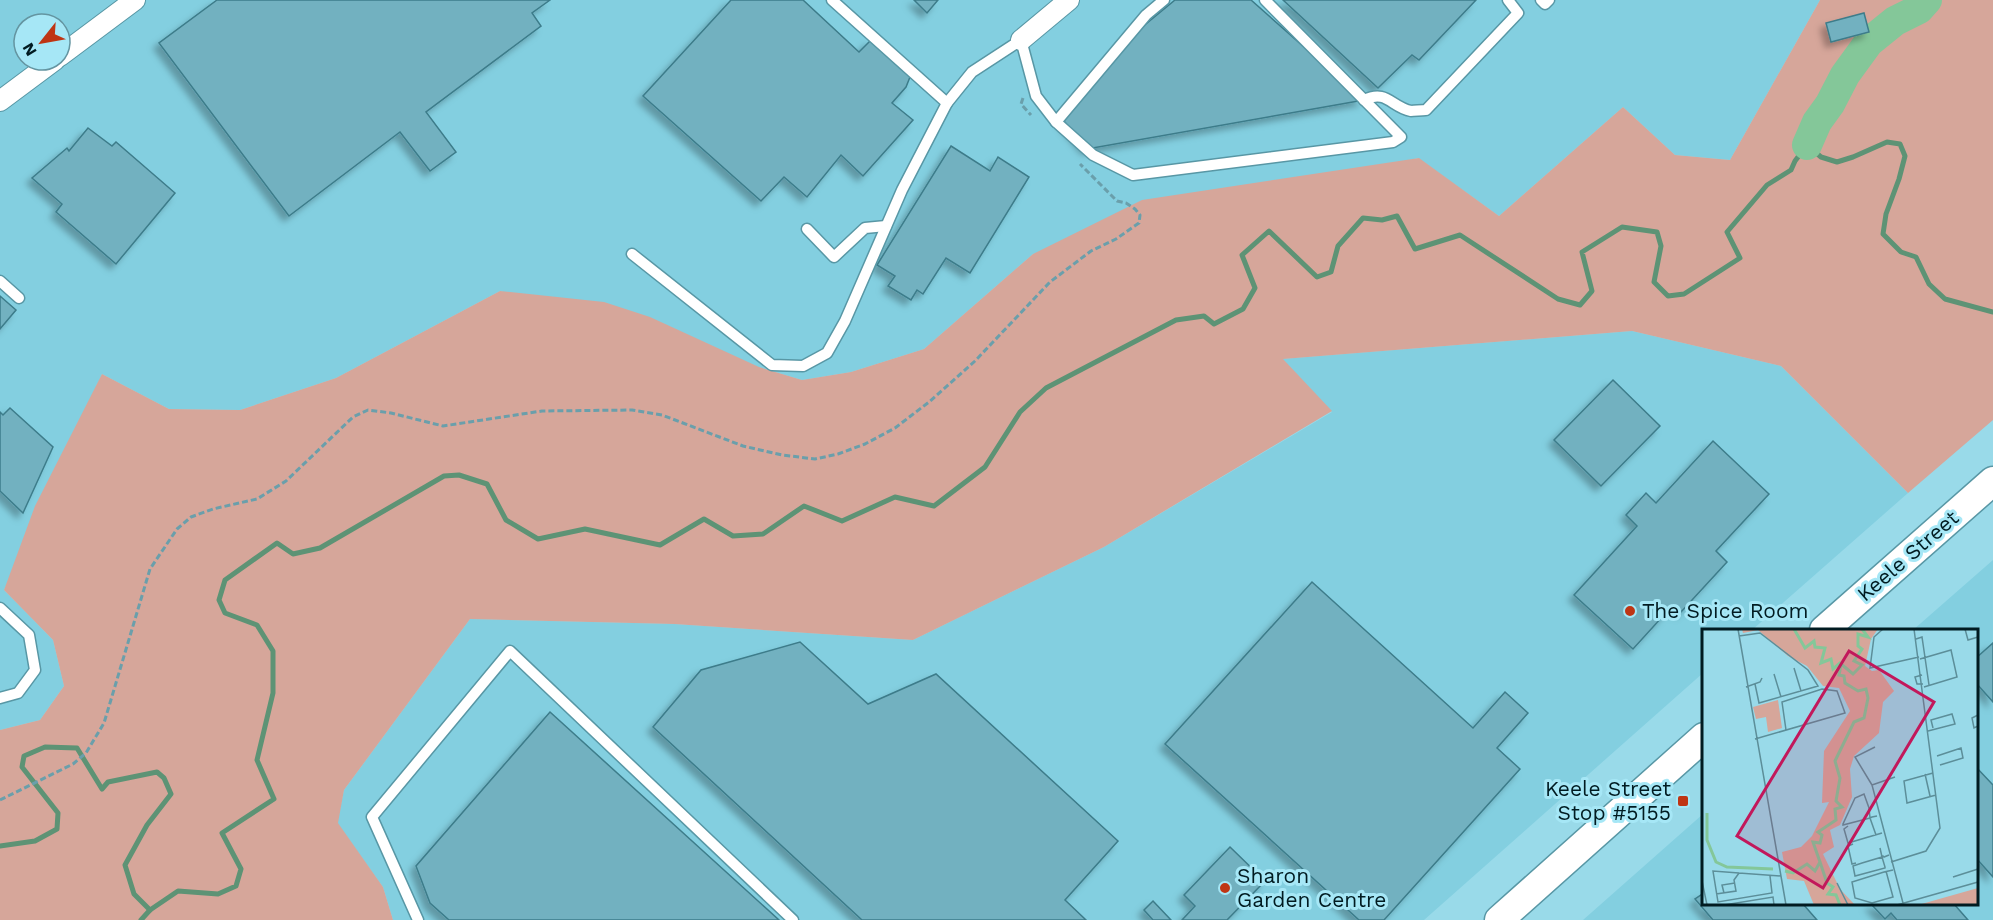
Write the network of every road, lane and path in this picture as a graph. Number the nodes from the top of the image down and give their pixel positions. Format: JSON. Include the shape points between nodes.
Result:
{"nodes":[{"id":1,"x":135,"y":0,"type":"edge"},
{"id":2,"x":832,"y":0,"type":"edge"},
{"id":3,"x":1069,"y":0,"type":"edge"},
{"id":4,"x":1164,"y":0,"type":"edge"},
{"id":5,"x":1265,"y":0,"type":"edge"},
{"id":6,"x":1508,"y":0,"type":"edge"},
{"id":7,"x":1541,"y":0,"type":"edge"},
{"id":8,"x":1549,"y":0,"type":"edge"},
{"id":9,"x":1021,"y":40,"type":"junction"},
{"id":10,"x":72,"y":47,"type":"edge"},
{"id":11,"x":39,"y":72,"type":"edge"},
{"id":12,"x":1364,"y":100,"type":"junction"},
{"id":13,"x":0,"y":101,"type":"edge"},
{"id":14,"x":946,"y":103,"type":"junction"},
{"id":15,"x":1056,"y":123,"type":"junction"},
{"id":16,"x":1135,"y":209,"type":"dead end"},
{"id":17,"x":886,"y":226,"type":"junction"},
{"id":18,"x":807,"y":229,"type":"dead end"},
{"id":19,"x":632,"y":254,"type":"dead end"},
{"id":20,"x":0,"y":281,"type":"edge"},
{"id":21,"x":19,"y":298,"type":"dead end"},
{"id":22,"x":1993,"y":481,"type":"edge"},
{"id":23,"x":0,"y":608,"type":"edge"},
{"id":24,"x":1825,"y":629,"type":"edge"},
{"id":25,"x":0,"y":698,"type":"edge"},
{"id":26,"x":1702,"y":739,"type":"edge"},
{"id":27,"x":0,"y":800,"type":"edge"},
{"id":28,"x":418,"y":920,"type":"edge"},
{"id":29,"x":793,"y":920,"type":"edge"},
{"id":30,"x":1499,"y":920,"type":"edge"}],
"edges":[{"from":1,"to":10,"type":"street"},
{"from":2,"to":14,"type":"lane"},
{"from":3,"to":9,"type":"street"},
{"from":4,"to":15,"type":"lane","via":[[1146,15]]},
{"from":5,"to":12,"type":"lane"},
{"from":6,"to":12,"type":"lane","via":[[1518,14],[1426,110],[1410,111],[1374,95]]},
{"from":7,"to":8,"type":"lane","via":[[1545,4]]},
{"from":9,"to":14,"type":"lane","via":[[972,72]]},
{"from":9,"to":15,"type":"lane","via":[[1036,96]]},
{"from":11,"to":13,"type":"street"},
{"from":12,"to":15,"type":"lane","via":[[1401,137],[1393,142],[1133,175],[1093,155]]},
{"from":14,"to":17,"type":"lane"},
{"from":16,"to":27,"type":"path","via":[[1140,215],[1134,228],[1091,251],[1050,282],[975,361],[929,402],[896,428],[838,454],[815,459],[782,455],[743,446],[662,415],[632,410],[542,411],[443,426],[368,410],[352,417],[286,481],[257,498],[191,517],[177,529],[150,569],[104,723],[86,753],[73,764]]},
{"from":17,"to":18,"type":"lane","via":[[865,228],[834,257]]},
{"from":17,"to":19,"type":"lane","via":[[827,354],[803,366],[772,365]]},
{"from":20,"to":21,"type":"lane"},
{"from":22,"to":24,"type":"main road","name":"Keele Street"},
{"from":23,"to":25,"type":"lane","via":[[29,635],[35,670],[18,693]]},
{"from":26,"to":30,"type":"main road"},
{"from":28,"to":29,"type":"lane","via":[[372,817],[510,651]]}]}
